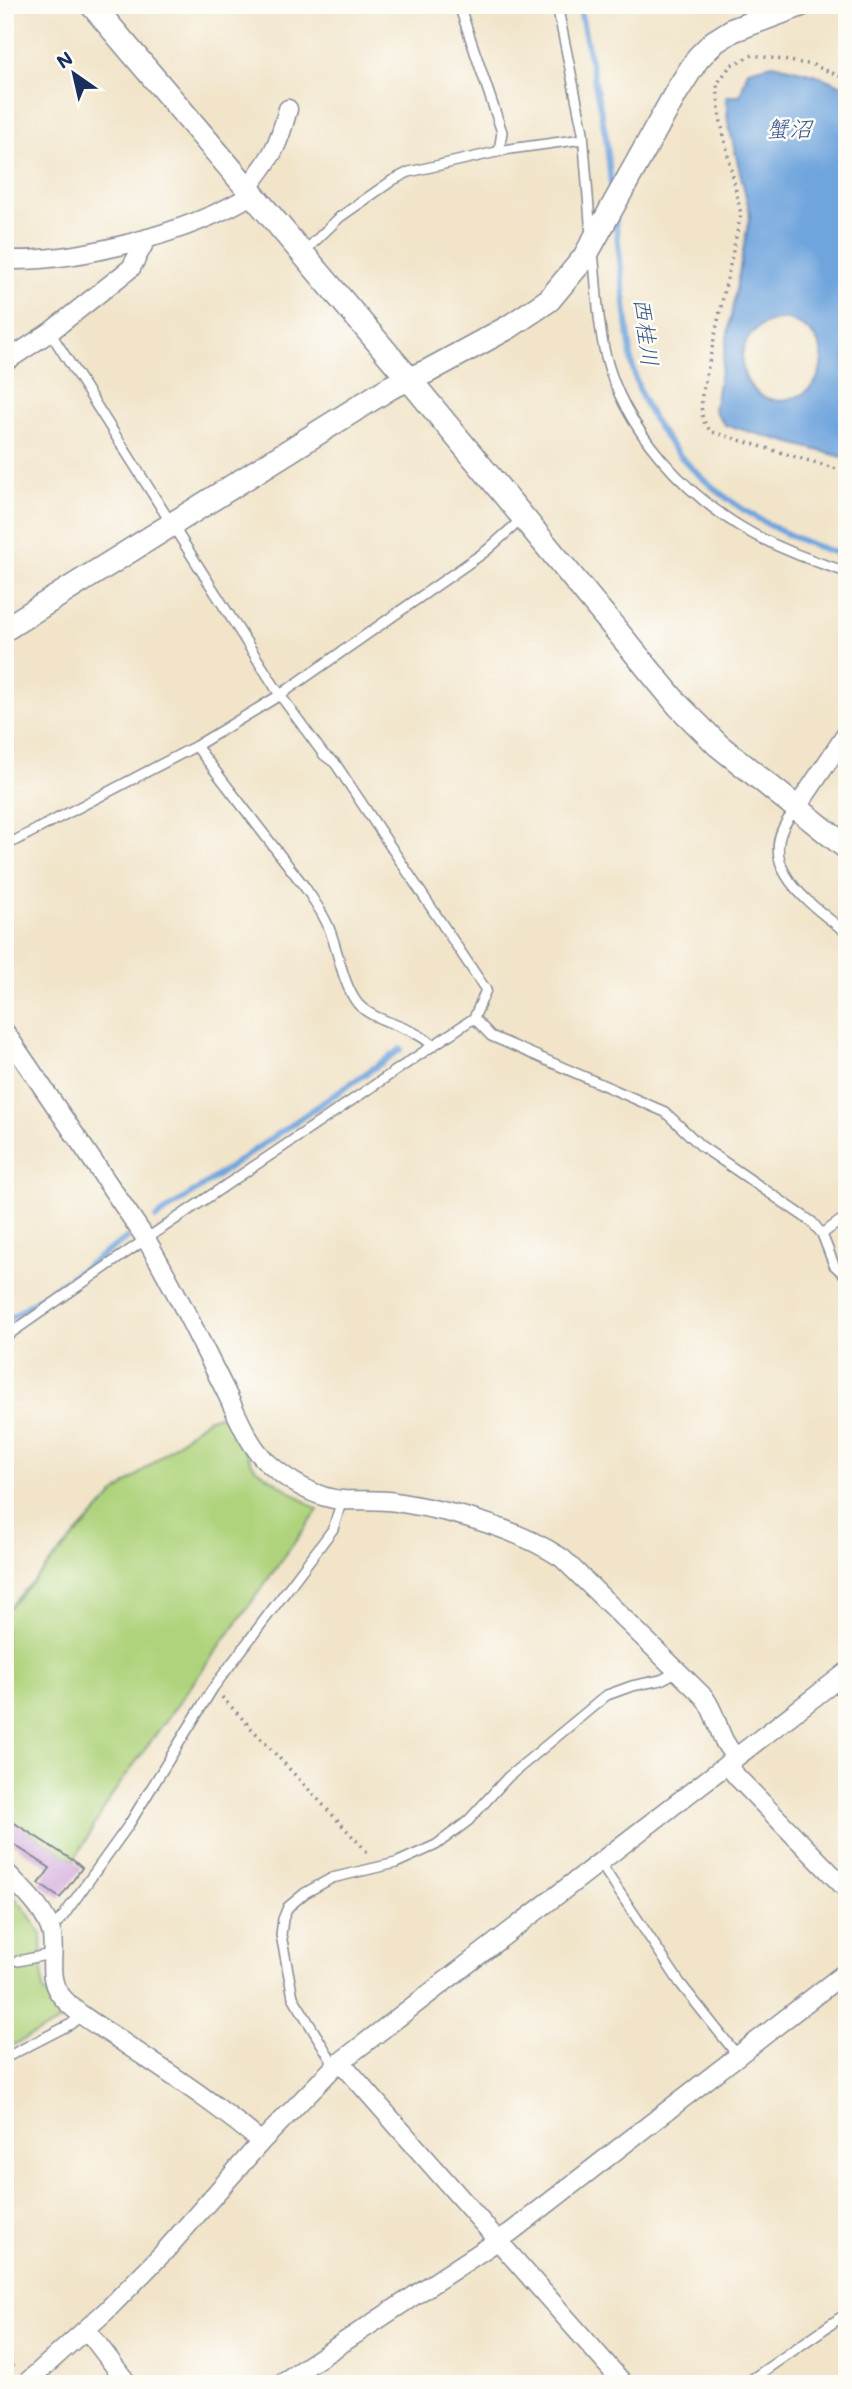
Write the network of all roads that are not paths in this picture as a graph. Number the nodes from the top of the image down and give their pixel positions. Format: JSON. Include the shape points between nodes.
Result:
{"nodes":[{"id":1,"x":92,"y":5,"type":"edge"},
{"id":2,"x":459,"y":5,"type":"edge"},
{"id":3,"x":557,"y":5,"type":"edge"},
{"id":4,"x":800,"y":5,"type":"edge"},
{"id":5,"x":288,"y":109,"type":"dead end"},
{"id":6,"x":583,"y":139,"type":"junction"},
{"id":7,"x":499,"y":151,"type":"junction"},
{"id":8,"x":250,"y":190,"type":"junction"},
{"id":9,"x":147,"y":238,"type":"junction"},
{"id":10,"x":594,"y":239,"type":"junction"},
{"id":11,"x":303,"y":254,"type":"junction"},
{"id":12,"x":5,"y":260,"type":"edge"},
{"id":13,"x":50,"y":332,"type":"junction"},
{"id":14,"x":5,"y":362,"type":"edge"},
{"id":15,"x":409,"y":379,"type":"junction"},
{"id":16,"x":523,"y":519,"type":"junction"},
{"id":17,"x":172,"y":525,"type":"junction"},
{"id":18,"x":847,"y":572,"type":"edge"},
{"id":19,"x":5,"y":629,"type":"edge"},
{"id":20,"x":280,"y":695,"type":"junction"},
{"id":21,"x":847,"y":733,"type":"edge"},
{"id":22,"x":196,"y":746,"type":"junction"},
{"id":23,"x":796,"y":809,"type":"junction"},
{"id":24,"x":5,"y":846,"type":"edge"},
{"id":25,"x":847,"y":848,"type":"edge"},
{"id":26,"x":847,"y":933,"type":"edge"},
{"id":27,"x":474,"y":1018,"type":"junction"},
{"id":28,"x":5,"y":1032,"type":"edge"},
{"id":29,"x":433,"y":1046,"type":"junction"},
{"id":30,"x":847,"y":1216,"type":"edge"},
{"id":31,"x":821,"y":1234,"type":"junction"},
{"id":32,"x":146,"y":1239,"type":"junction"},
{"id":33,"x":847,"y":1277,"type":"edge"},
{"id":34,"x":5,"y":1337,"type":"edge"},
{"id":35,"x":342,"y":1500,"type":"junction"},
{"id":36,"x":678,"y":1671,"type":"junction"},
{"id":37,"x":847,"y":1672,"type":"edge"},
{"id":38,"x":732,"y":1760,"type":"junction"},
{"id":39,"x":600,"y":1863,"type":"junction"},
{"id":40,"x":5,"y":1871,"type":"edge"},
{"id":41,"x":847,"y":1890,"type":"edge"},
{"id":42,"x":49,"y":1927,"type":"junction"},
{"id":43,"x":51,"y":1954,"type":"junction"},
{"id":44,"x":18,"y":1961,"type":"dead end"},
{"id":45,"x":847,"y":1970,"type":"edge"},
{"id":46,"x":83,"y":2014,"type":"junction"},
{"id":47,"x":738,"y":2056,"type":"junction"},
{"id":48,"x":5,"y":2058,"type":"edge"},
{"id":49,"x":338,"y":2064,"type":"junction"},
{"id":50,"x":261,"y":2142,"type":"junction"},
{"id":51,"x":499,"y":2240,"type":"junction"},
{"id":52,"x":847,"y":2313,"type":"edge"},
{"id":53,"x":87,"y":2330,"type":"junction"},
{"id":54,"x":25,"y":2384,"type":"edge"},
{"id":55,"x":128,"y":2384,"type":"edge"},
{"id":56,"x":280,"y":2384,"type":"edge"},
{"id":57,"x":624,"y":2384,"type":"edge"},
{"id":58,"x":745,"y":2384,"type":"edge"}],
"edges":[{"from":1,"to":8,"type":"street"},
{"from":2,"to":7,"type":"lane","via":[[502,132]]},
{"from":3,"to":6,"type":"lane"},
{"from":4,"to":10,"type":"street","via":[[733,30],[706,49],[688,71]]},
{"from":5,"to":8,"type":"street","via":[[280,142]]},
{"from":6,"to":7,"type":"lane"},
{"from":6,"to":10,"type":"lane"},
{"from":7,"to":11,"type":"lane","via":[[427,167],[393,180],[341,217]]},
{"from":8,"to":9,"type":"street","via":[[231,207]]},
{"from":8,"to":11,"type":"street"},
{"from":9,"to":12,"type":"street","via":[[101,250]]},
{"from":9,"to":13,"type":"street","via":[[131,268]]},
{"from":10,"to":15,"type":"street","via":[[566,282],[539,308]]},
{"from":10,"to":18,"type":"lane","via":[[604,352],[643,438],[682,480],[749,532]]},
{"from":11,"to":15,"type":"street"},
{"from":13,"to":14,"type":"street"},
{"from":13,"to":17,"type":"lane"},
{"from":15,"to":16,"type":"street"},
{"from":15,"to":17,"type":"street"},
{"from":16,"to":20,"type":"lane","via":[[486,551]]},
{"from":16,"to":23,"type":"street","via":[[678,705],[718,745]]},
{"from":17,"to":19,"type":"street"},
{"from":17,"to":20,"type":"lane"},
{"from":20,"to":22,"type":"lane"},
{"from":20,"to":27,"type":"lane","via":[[324,755],[335,763],[486,990]]},
{"from":21,"to":23,"type":"street"},
{"from":22,"to":24,"type":"lane"},
{"from":22,"to":29,"type":"lane","via":[[320,910],[359,1005],[424,1037]]},
{"from":23,"to":25,"type":"street"},
{"from":23,"to":26,"type":"lane","via":[[781,834],[779,849],[786,876],[797,893]]},
{"from":27,"to":29,"type":"lane"},
{"from":27,"to":31,"type":"lane","via":[[491,1035],[665,1112],[701,1146],[812,1222]]},
{"from":28,"to":32,"type":"street"},
{"from":29,"to":32,"type":"lane"},
{"from":30,"to":31,"type":"lane"},
{"from":31,"to":33,"type":"lane","via":[[834,1265]]},
{"from":32,"to":34,"type":"lane"},
{"from":32,"to":35,"type":"street","via":[[260,1454],[282,1474],[315,1493]]},
{"from":35,"to":36,"type":"street","via":[[421,1506],[545,1547],[562,1558]]},
{"from":35,"to":42,"type":"lane","via":[[333,1529],[213,1688],[128,1826],[64,1915]]},
{"from":36,"to":38,"type":"street","via":[[714,1710],[720,1737]]},
{"from":36,"to":49,"type":"lane","via":[[607,1695],[508,1777],[475,1814],[436,1845],[412,1857],[332,1878],[288,1907],[281,1935],[293,1997]]},
{"from":37,"to":38,"type":"street"},
{"from":38,"to":39,"type":"street"},
{"from":38,"to":41,"type":"street","via":[[737,1777]]},
{"from":39,"to":47,"type":"lane","via":[[680,1983]]},
{"from":39,"to":49,"type":"street"},
{"from":40,"to":42,"type":"street"},
{"from":42,"to":43,"type":"street"},
{"from":43,"to":44,"type":"lane"},
{"from":43,"to":46,"type":"street","via":[[58,1991]]},
{"from":45,"to":47,"type":"street"},
{"from":46,"to":48,"type":"lane"},
{"from":46,"to":50,"type":"street"},
{"from":47,"to":51,"type":"street"},
{"from":49,"to":50,"type":"street"},
{"from":49,"to":51,"type":"street"},
{"from":50,"to":53,"type":"street","via":[[164,2252]]},
{"from":51,"to":56,"type":"street"},
{"from":51,"to":57,"type":"street"},
{"from":52,"to":58,"type":"lane"},
{"from":53,"to":54,"type":"street"},
{"from":53,"to":55,"type":"street"}]}
